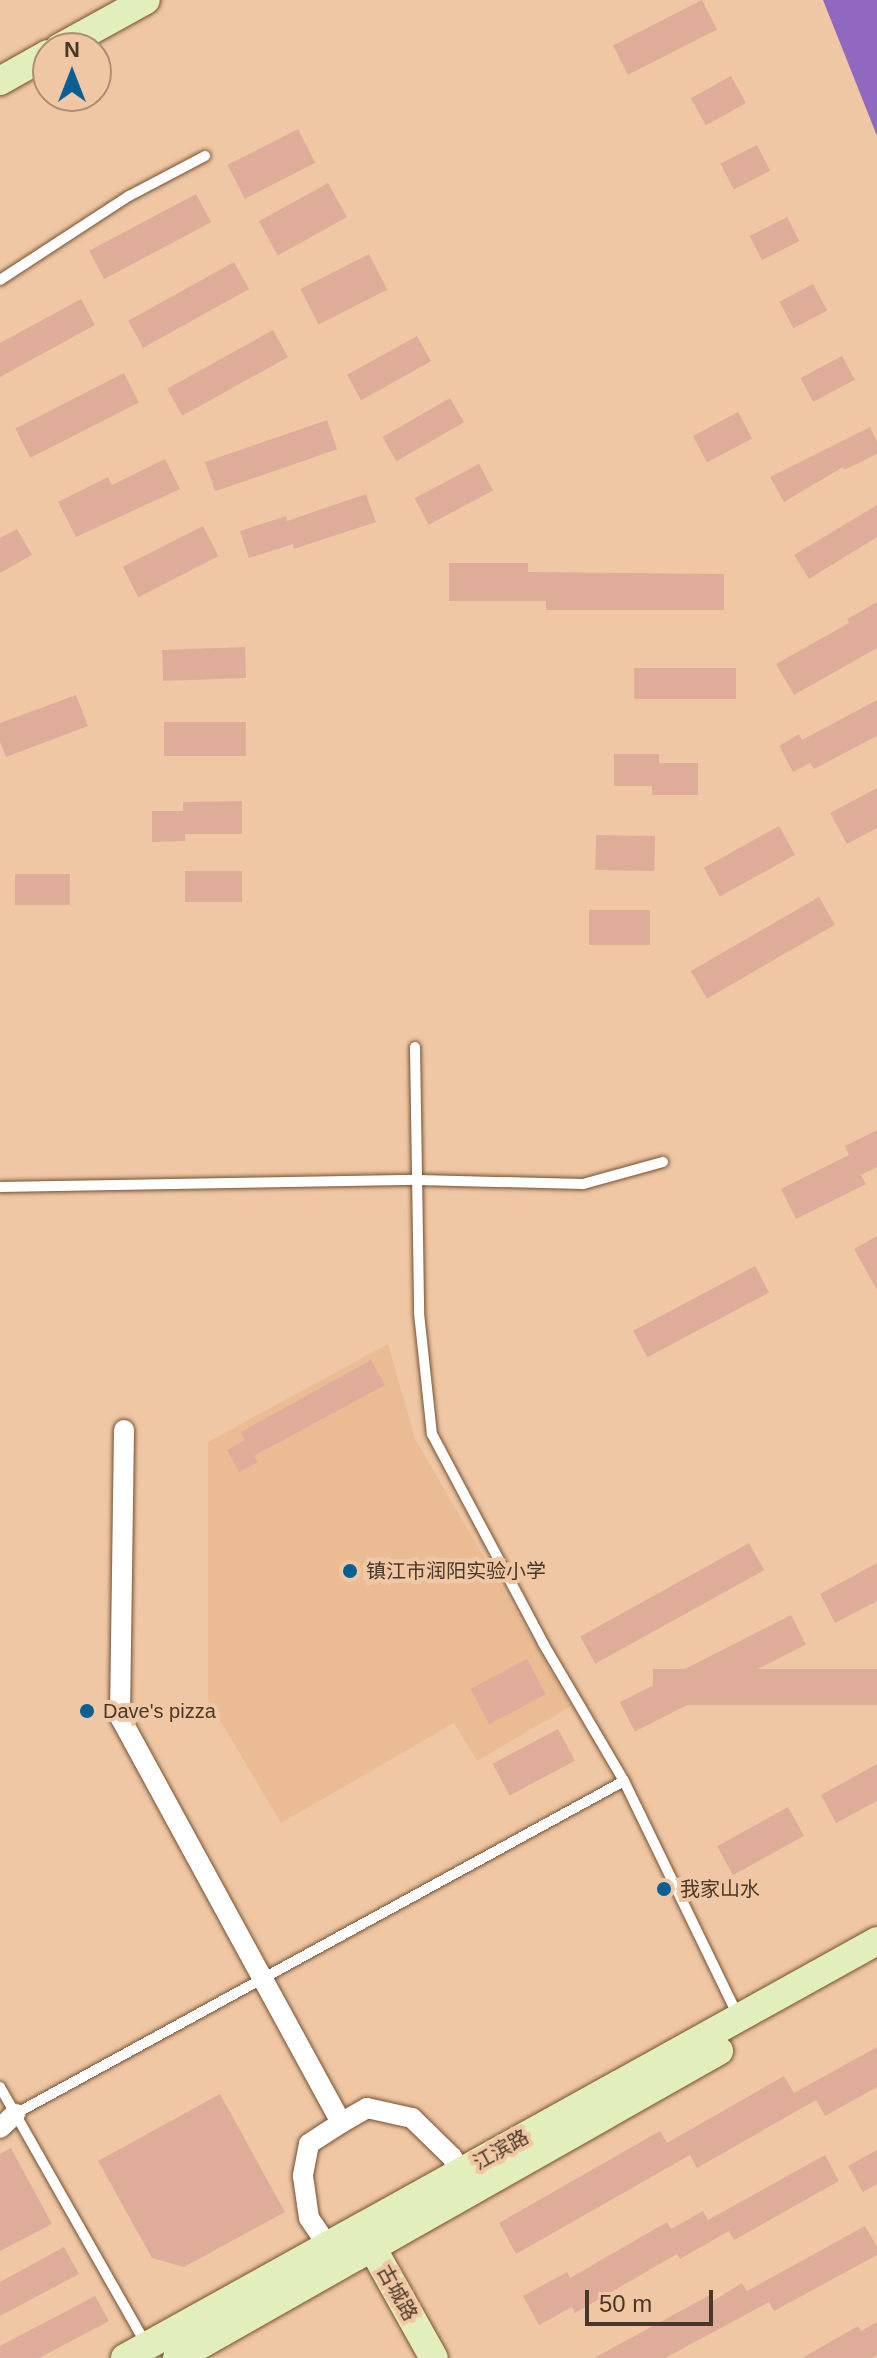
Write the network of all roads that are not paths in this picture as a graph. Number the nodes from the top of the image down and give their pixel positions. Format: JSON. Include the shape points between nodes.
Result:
{"nodes":[{"id":1,"x":146,"y":0,"type":"edge"},
{"id":2,"x":88,"y":32,"type":"edge"},
{"id":3,"x":32,"y":63,"type":"edge"},
{"id":4,"x":0,"y":81,"type":"edge"},
{"id":5,"x":205,"y":156,"type":"dead end"},
{"id":6,"x":0,"y":280,"type":"edge"},
{"id":7,"x":415,"y":1047,"type":"dead end"},
{"id":8,"x":663,"y":1162,"type":"dead end"},
{"id":9,"x":418,"y":1180,"type":"junction"},
{"id":10,"x":0,"y":1187,"type":"edge"},
{"id":11,"x":124,"y":1430,"type":"dead end"},
{"id":12,"x":624,"y":1781,"type":"junction"},
{"id":13,"x":877,"y":1941,"type":"edge"},
{"id":14,"x":877,"y":1962,"type":"edge"},
{"id":15,"x":263,"y":1979,"type":"junction"},
{"id":16,"x":739,"y":2017,"type":"junction"},
{"id":17,"x":0,"y":2087,"type":"edge"},
{"id":18,"x":8,"y":2121,"type":"edge"},
{"id":19,"x":341,"y":2123,"type":"junction"},
{"id":20,"x":459,"y":2173,"type":"junction"},
{"id":21,"x":368,"y":2238,"type":"junction"},
{"id":22,"x":328,"y":2246,"type":"junction"},
{"id":23,"x":136,"y":2352,"type":"edge"},
{"id":24,"x":177,"y":2358,"type":"edge"},
{"id":25,"x":434,"y":2358,"type":"edge"}],
"edges":[{"from":1,"to":2,"type":"main road"},
{"from":3,"to":4,"type":"main road"},
{"from":5,"to":6,"type":"lane","via":[[129,196]]},
{"from":7,"to":9,"type":"lane"},
{"from":8,"to":9,"type":"lane","via":[[583,1184]]},
{"from":9,"to":10,"type":"lane"},
{"from":9,"to":12,"type":"lane","via":[[419,1313],[432,1434],[543,1643]]},
{"from":11,"to":15,"type":"street","via":[[120,1717]]},
{"from":12,"to":15,"type":"lane"},
{"from":12,"to":16,"type":"lane"},
{"from":13,"to":16,"type":"main road","name":"江滨路"},
{"from":14,"to":21,"type":"main road","name":"江滨路"},
{"from":15,"to":18,"type":"lane"},
{"from":15,"to":19,"type":"street"},
{"from":16,"to":20,"type":"main road","name":"江滨路"},
{"from":17,"to":18,"type":"lane"},
{"from":18,"to":23,"type":"lane"},
{"from":19,"to":20,"type":"street","via":[[367,2108],[412,2118],[452,2157]]},
{"from":19,"to":22,"type":"street","via":[[309,2144],[303,2176],[309,2218]]},
{"from":20,"to":21,"type":"main road","name":"江滨路"},
{"from":21,"to":22,"type":"main road","name":"江滨路"},
{"from":21,"to":24,"type":"main road","name":"江滨路"},
{"from":21,"to":25,"type":"main road","name":"古城路"},
{"from":22,"to":23,"type":"main road","name":"江滨路"}]}
